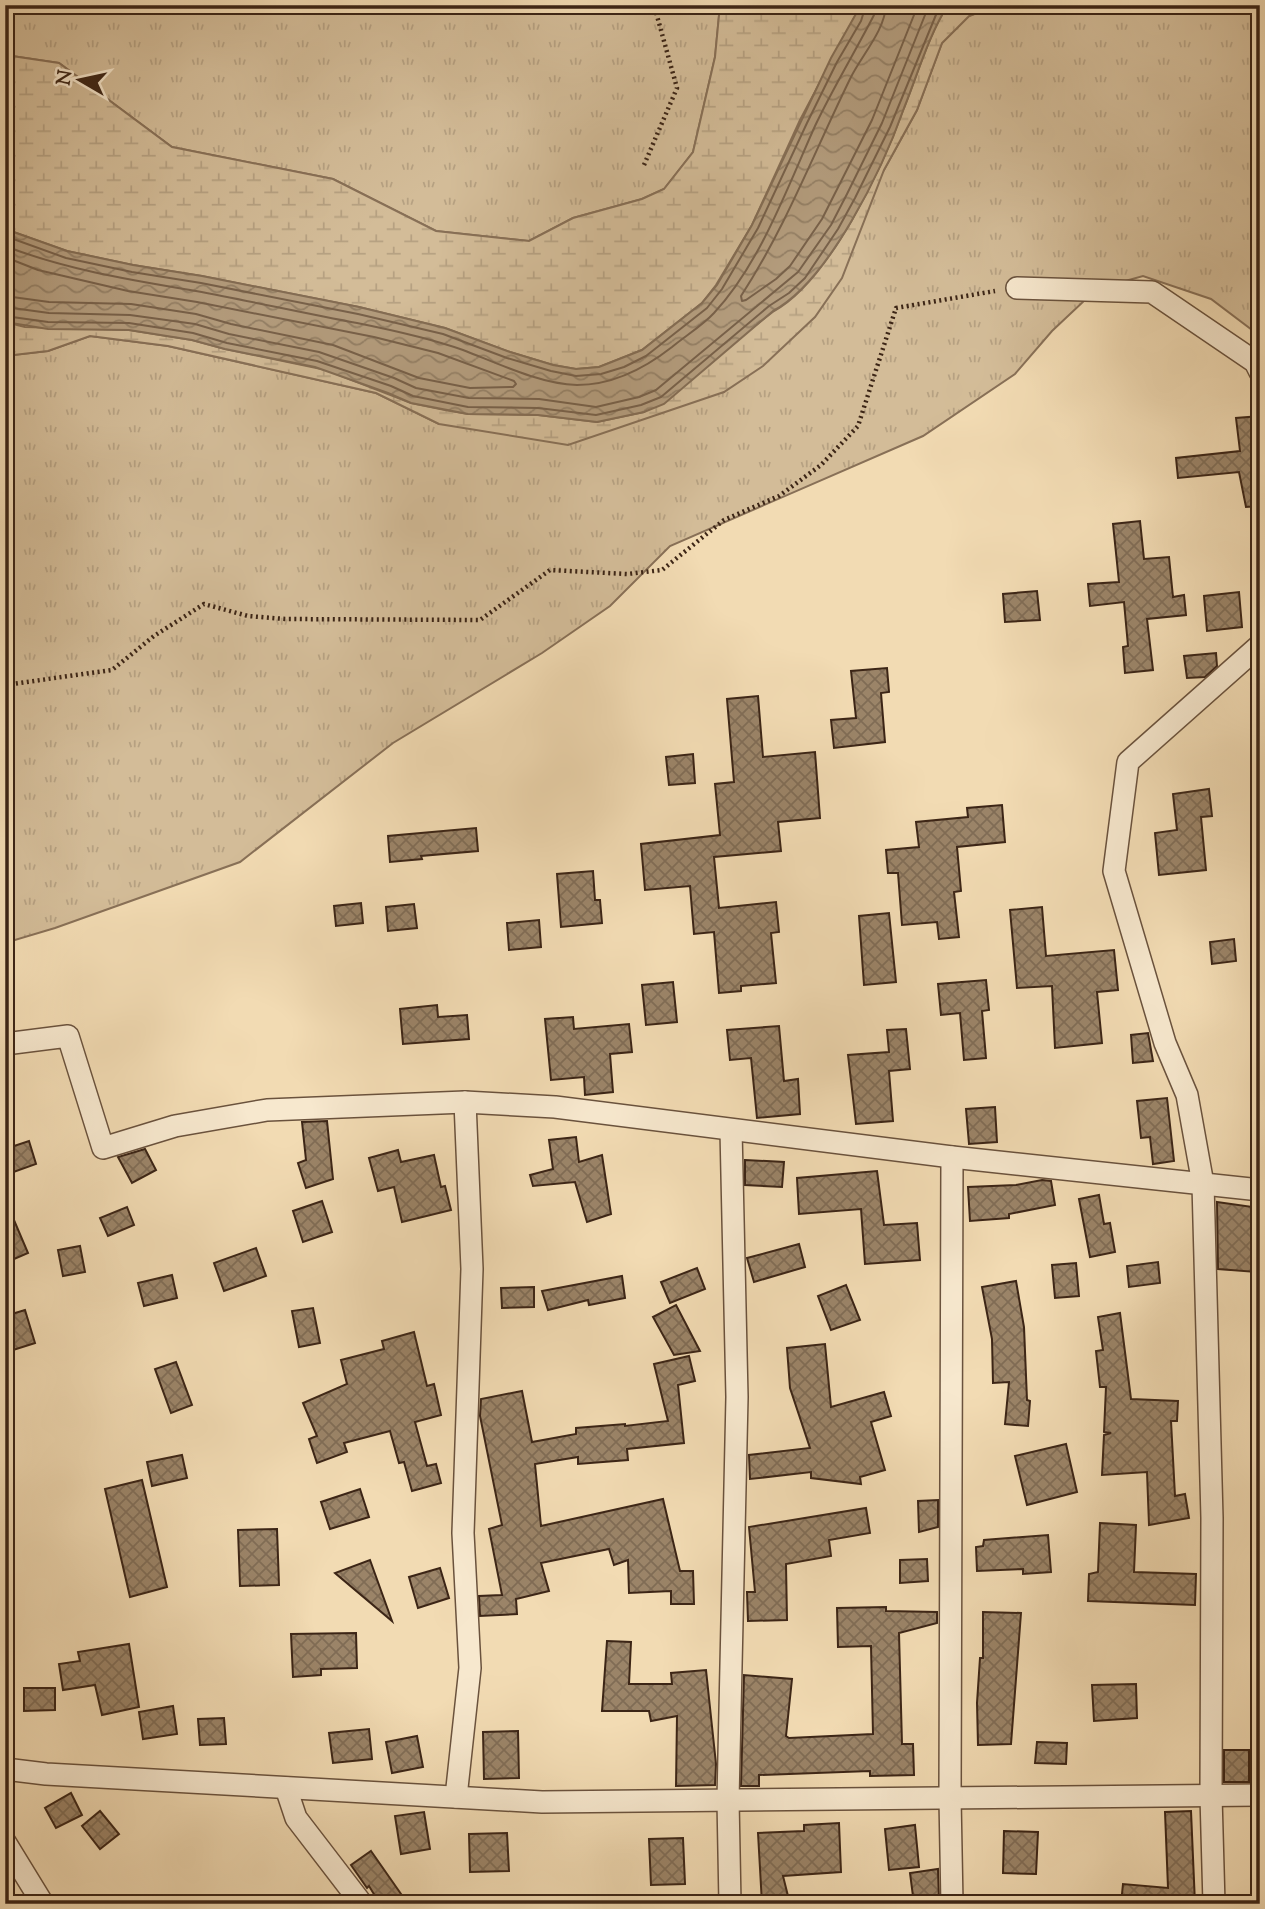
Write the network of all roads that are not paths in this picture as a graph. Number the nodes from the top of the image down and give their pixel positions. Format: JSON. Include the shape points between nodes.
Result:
{"nodes":[{"id":1,"x":1017,"y":288,"type":"road end"},
{"id":2,"x":1260,"y":372,"type":"edge"},
{"id":3,"x":1260,"y":645,"type":"edge"},
{"id":4,"x":5,"y":1044,"type":"edge"},
{"id":5,"x":465,"y":1102,"type":"junction"},
{"id":6,"x":731,"y":1130,"type":"junction"},
{"id":7,"x":952,"y":1157,"type":"junction"},
{"id":8,"x":1203,"y":1184,"type":"junction"},
{"id":9,"x":1260,"y":1190,"type":"edge"},
{"id":10,"x":5,"y":1769,"type":"edge"},
{"id":11,"x":286,"y":1788,"type":"junction"},
{"id":12,"x":1260,"y":1795,"type":"edge"},
{"id":13,"x":1211,"y":1796,"type":"junction"},
{"id":14,"x":456,"y":1797,"type":"junction"},
{"id":15,"x":950,"y":1798,"type":"junction"},
{"id":16,"x":728,"y":1800,"type":"junction"},
{"id":17,"x":5,"y":1842,"type":"edge"},
{"id":18,"x":43,"y":1904,"type":"edge"},
{"id":19,"x":362,"y":1904,"type":"edge"},
{"id":20,"x":730,"y":1904,"type":"edge"},
{"id":21,"x":951,"y":1904,"type":"edge"},
{"id":22,"x":1214,"y":1904,"type":"edge"}],
"edges":[{"from":1,"to":2,"type":"street","via":[[1152,292],[1255,362]]},
{"from":3,"to":8,"type":"street","via":[[1128,762],[1114,871],[1165,1043],[1187,1095]]},
{"from":4,"to":5,"type":"street","via":[[68,1036],[103,1149],[175,1126],[267,1110]]},
{"from":5,"to":6,"type":"street","via":[[555,1107]]},
{"from":5,"to":14,"type":"street","via":[[472,1269],[463,1533],[470,1668]]},
{"from":6,"to":7,"type":"street"},
{"from":6,"to":16,"type":"street","via":[[737,1397]]},
{"from":7,"to":8,"type":"street"},
{"from":7,"to":15,"type":"street"},
{"from":8,"to":9,"type":"street"},
{"from":8,"to":13,"type":"street","via":[[1212,1518]]},
{"from":10,"to":11,"type":"street"},
{"from":11,"to":14,"type":"street"},
{"from":11,"to":19,"type":"street","via":[[296,1818]]},
{"from":12,"to":13,"type":"street"},
{"from":13,"to":15,"type":"street"},
{"from":13,"to":22,"type":"street"},
{"from":14,"to":16,"type":"street","via":[[542,1802]]},
{"from":15,"to":16,"type":"street"},
{"from":15,"to":21,"type":"street"},
{"from":16,"to":20,"type":"street"},
{"from":17,"to":18,"type":"street"}]}
